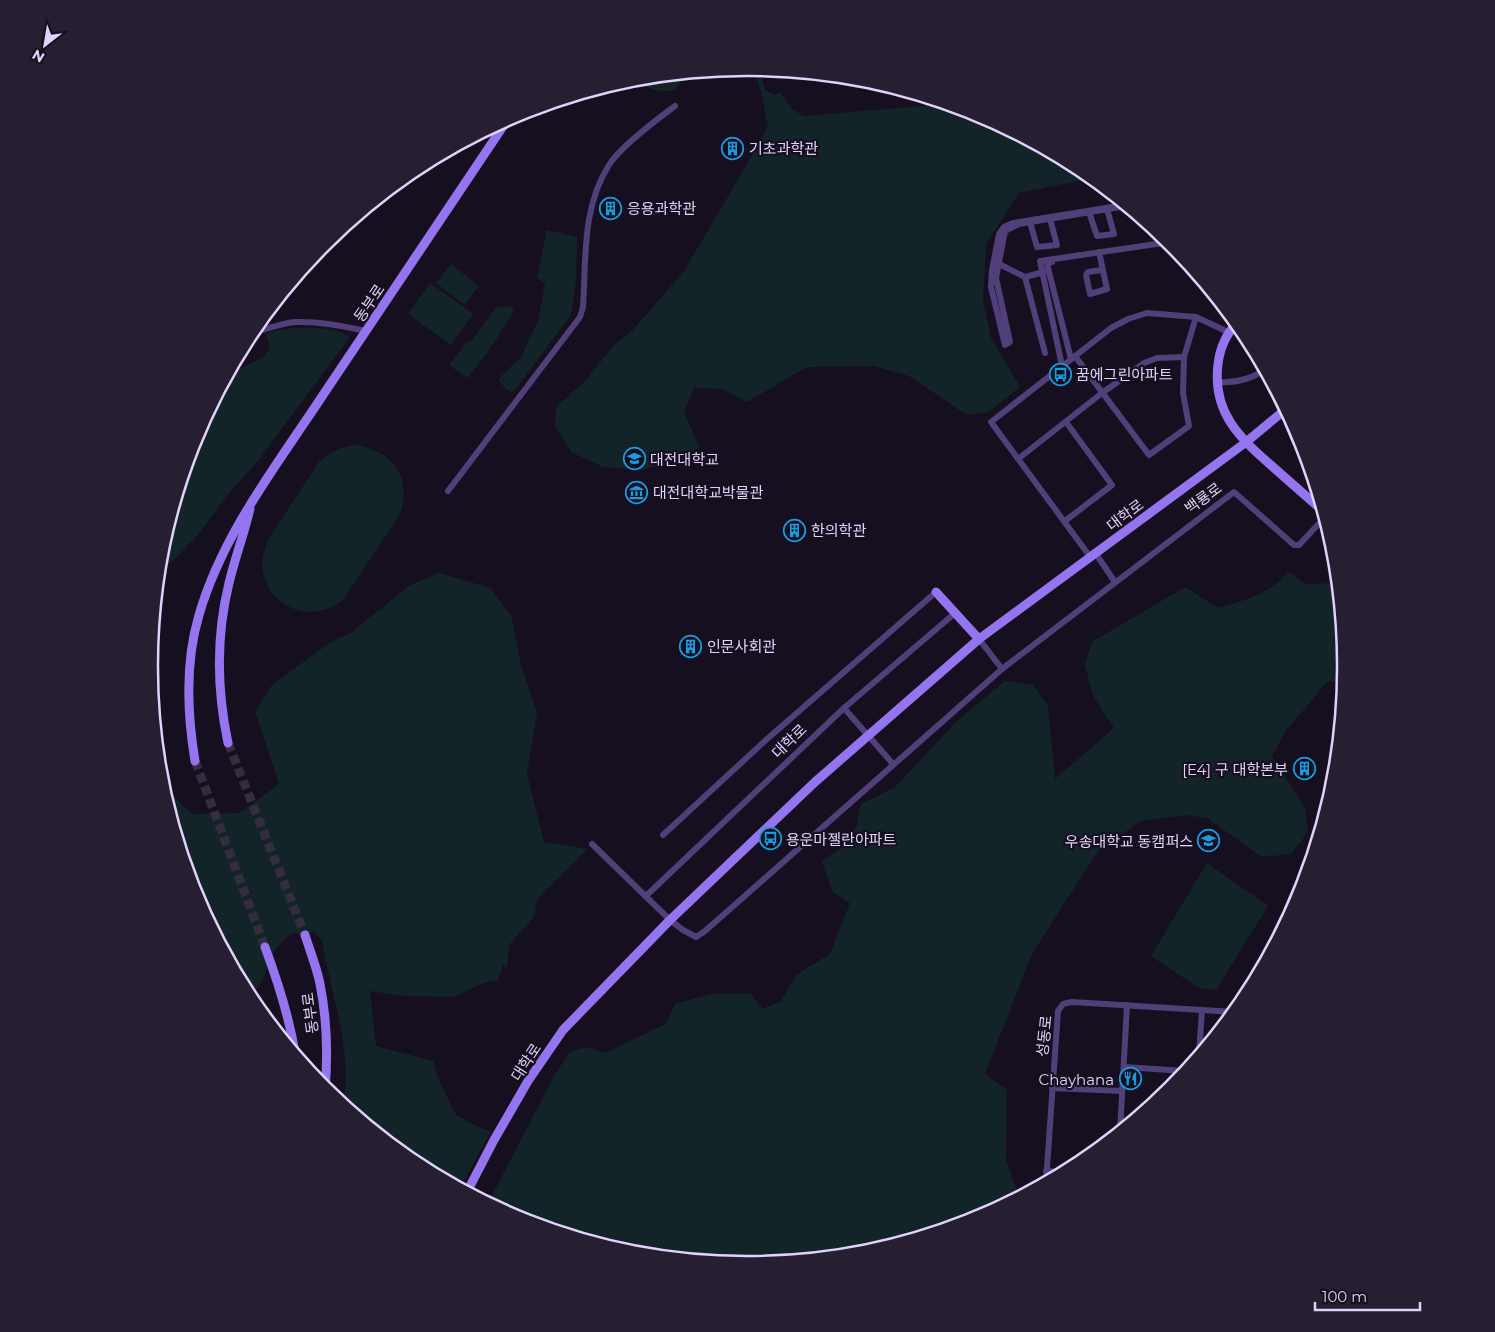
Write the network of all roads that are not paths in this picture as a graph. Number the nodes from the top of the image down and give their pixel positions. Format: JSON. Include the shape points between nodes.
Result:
{"nodes":[{"id":1,"x":675,"y":106,"type":"dead end"},
{"id":2,"x":500,"y":131,"type":"edge"},
{"id":3,"x":1118,"y":207,"type":"edge"},
{"id":4,"x":1118,"y":207,"type":"edge"},
{"id":5,"x":1107,"y":209,"type":"junction"},
{"id":6,"x":1089,"y":212,"type":"junction"},
{"id":7,"x":1050,"y":219,"type":"junction"},
{"id":8,"x":1030,"y":222,"type":"junction"},
{"id":9,"x":1160,"y":245,"type":"edge"},
{"id":10,"x":1100,"y":254,"type":"junction"},
{"id":11,"x":999,"y":264,"type":"junction"},
{"id":12,"x":1102,"y":270,"type":"dead end"},
{"id":13,"x":1045,"y":271,"type":"junction"},
{"id":14,"x":1026,"y":277,"type":"junction"},
{"id":15,"x":1196,"y":317,"type":"junction"},
{"id":16,"x":1231,"y":329,"type":"edge"},
{"id":17,"x":262,"y":331,"type":"edge"},
{"id":18,"x":366,"y":331,"type":"junction"},
{"id":19,"x":1228,"y":332,"type":"junction"},
{"id":20,"x":1045,"y":352,"type":"dead end"},
{"id":21,"x":1073,"y":357,"type":"junction"},
{"id":22,"x":1184,"y":357,"type":"junction"},
{"id":23,"x":1062,"y":366,"type":"junction"},
{"id":24,"x":1259,"y":373,"type":"edge"},
{"id":25,"x":1218,"y":382,"type":"junction"},
{"id":26,"x":1102,"y":393,"type":"junction"},
{"id":27,"x":1280,"y":414,"type":"edge"},
{"id":28,"x":1066,"y":422,"type":"junction"},
{"id":29,"x":1245,"y":442,"type":"junction"},
{"id":30,"x":1018,"y":459,"type":"junction"},
{"id":31,"x":448,"y":490,"type":"dead end"},
{"id":32,"x":252,"y":502,"type":"junction"},
{"id":33,"x":1314,"y":503,"type":"edge"},
{"id":34,"x":1065,"y":522,"type":"junction"},
{"id":35,"x":1320,"y":524,"type":"edge"},
{"id":36,"x":1094,"y":556,"type":"junction"},
{"id":37,"x":1115,"y":582,"type":"junction"},
{"id":38,"x":936,"y":592,"type":"joint"},
{"id":39,"x":955,"y":613,"type":"junction"},
{"id":40,"x":979,"y":639,"type":"junction"},
{"id":41,"x":1002,"y":669,"type":"junction"},
{"id":42,"x":844,"y":708,"type":"junction"},
{"id":43,"x":868,"y":736,"type":"junction"},
{"id":44,"x":228,"y":743,"type":"tunnel mouth"},
{"id":45,"x":195,"y":761,"type":"tunnel mouth"},
{"id":46,"x":892,"y":764,"type":"junction"},
{"id":47,"x":663,"y":835,"type":"dead end"},
{"id":48,"x":592,"y":844,"type":"dead end"},
{"id":49,"x":646,"y":895,"type":"junction"},
{"id":50,"x":670,"y":920,"type":"junction"},
{"id":51,"x":305,"y":935,"type":"tunnel mouth"},
{"id":52,"x":265,"y":947,"type":"tunnel mouth"},
{"id":53,"x":1127,"y":1005,"type":"junction"},
{"id":54,"x":1202,"y":1010,"type":"junction"},
{"id":55,"x":1225,"y":1011,"type":"edge"},
{"id":56,"x":293,"y":1041,"type":"edge"},
{"id":57,"x":1200,"y":1044,"type":"edge"},
{"id":58,"x":1124,"y":1067,"type":"junction"},
{"id":59,"x":1176,"y":1071,"type":"edge"},
{"id":60,"x":326,"y":1078,"type":"edge"},
{"id":61,"x":1052,"y":1088,"type":"junction"},
{"id":62,"x":1122,"y":1091,"type":"junction"},
{"id":63,"x":1120,"y":1122,"type":"edge"},
{"id":64,"x":1046,"y":1171,"type":"junction"},
{"id":65,"x":1051,"y":1171,"type":"edge"},
{"id":66,"x":1046,"y":1174,"type":"edge"},
{"id":67,"x":470,"y":1186,"type":"edge"}],
"edges":[{"from":1,"to":31,"type":"street","via":[[610,163],[598,185],[588,221],[580,317]]},
{"from":2,"to":18,"type":"main road","name":"동부로"},
{"from":3,"to":5,"type":"street"},
{"from":4,"to":11,"type":"street","via":[[1004,227],[999,234],[991,287],[1005,345],[1010,342],[996,278]]},
{"from":5,"to":6,"type":"street"},
{"from":5,"to":6,"type":"street","via":[[1114,234],[1097,236]]},
{"from":6,"to":7,"type":"street"},
{"from":7,"to":8,"type":"street"},
{"from":7,"to":8,"type":"street","via":[[1057,245],[1037,247]]},
{"from":8,"to":11,"type":"street","via":[[1005,231]]},
{"from":9,"to":10,"type":"street"},
{"from":10,"to":12,"type":"street"},
{"from":10,"to":13,"type":"street","via":[[1048,263]]},
{"from":11,"to":14,"type":"street"},
{"from":13,"to":14,"type":"street"},
{"from":13,"to":21,"type":"street"},
{"from":13,"to":23,"type":"street"},
{"from":14,"to":20,"type":"street"},
{"from":15,"to":19,"type":"street"},
{"from":15,"to":21,"type":"street","via":[[1146,314],[1128,319]]},
{"from":15,"to":22,"type":"street"},
{"from":16,"to":19,"type":"main road"},
{"from":17,"to":18,"type":"street","via":[[296,322]]},
{"from":18,"to":32,"type":"main road","name":"동부로"},
{"from":19,"to":25,"type":"main road","via":[[1219,351]]},
{"from":21,"to":23,"type":"street"},
{"from":21,"to":26,"type":"street"},
{"from":22,"to":26,"type":"street","via":[[1157,358],[1144,363]]},
{"from":22,"to":26,"type":"street","via":[[1183,393],[1189,426],[1150,455]]},
{"from":23,"to":30,"type":"street","via":[[991,422]]},
{"from":24,"to":25,"type":"street","via":[[1253,378]]},
{"from":25,"to":29,"type":"main road","via":[[1220,402],[1231,426]]},
{"from":26,"to":28,"type":"street"},
{"from":27,"to":29,"type":"main road","name":"대학로"},
{"from":28,"to":30,"type":"street"},
{"from":28,"to":34,"type":"street","via":[[1112,485]]},
{"from":29,"to":33,"type":"main road"},
{"from":29,"to":36,"type":"main road","name":"대학로"},
{"from":30,"to":34,"type":"street"},
{"from":32,"to":44,"type":"main road","via":[[229,583],[220,630],[219,682]]},
{"from":32,"to":45,"type":"main road","name":"동부로","via":[[218,564],[199,613],[193,639],[189,705]]},
{"from":34,"to":36,"type":"street"},
{"from":35,"to":37,"type":"street","name":"백룡로","via":[[1299,545],[1294,545],[1234,492]]},
{"from":36,"to":37,"type":"street"},
{"from":36,"to":40,"type":"main road","name":"대학로"},
{"from":37,"to":41,"type":"street"},
{"from":38,"to":39,"type":"main road"},
{"from":38,"to":47,"type":"street","via":[[766,739]]},
{"from":39,"to":40,"type":"main road"},
{"from":39,"to":42,"type":"street","name":"대학로"},
{"from":40,"to":41,"type":"street"},
{"from":40,"to":43,"type":"main road","name":"대학로"},
{"from":41,"to":46,"type":"street"},
{"from":42,"to":43,"type":"street"},
{"from":42,"to":49,"type":"street","name":"대학로"},
{"from":43,"to":46,"type":"street"},
{"from":43,"to":50,"type":"main road","name":"대학로"},
{"from":46,"to":50,"type":"street","via":[[705,931],[696,937]]},
{"from":48,"to":49,"type":"street"},
{"from":49,"to":50,"type":"street"},
{"from":50,"to":67,"type":"main road","name":"대학로","via":[[563,1030],[528,1081]]},
{"from":51,"to":60,"type":"main road","name":"동부로","via":[[320,982],[327,1045]]},
{"from":52,"to":56,"type":"main road","name":"동부로","via":[[290,1022]]},
{"from":53,"to":54,"type":"street","name":"성동로"},
{"from":53,"to":58,"type":"street"},
{"from":53,"to":61,"type":"street","name":"성동로","via":[[1063,1004],[1058,1011]]},
{"from":54,"to":55,"type":"street","name":"성동로"},
{"from":54,"to":57,"type":"street"},
{"from":58,"to":59,"type":"street"},
{"from":58,"to":62,"type":"street"},
{"from":61,"to":62,"type":"street"},
{"from":61,"to":64,"type":"street","name":"성동로"},
{"from":62,"to":63,"type":"street"},
{"from":64,"to":65,"type":"street"},
{"from":64,"to":66,"type":"street","name":"성동로"}]}
